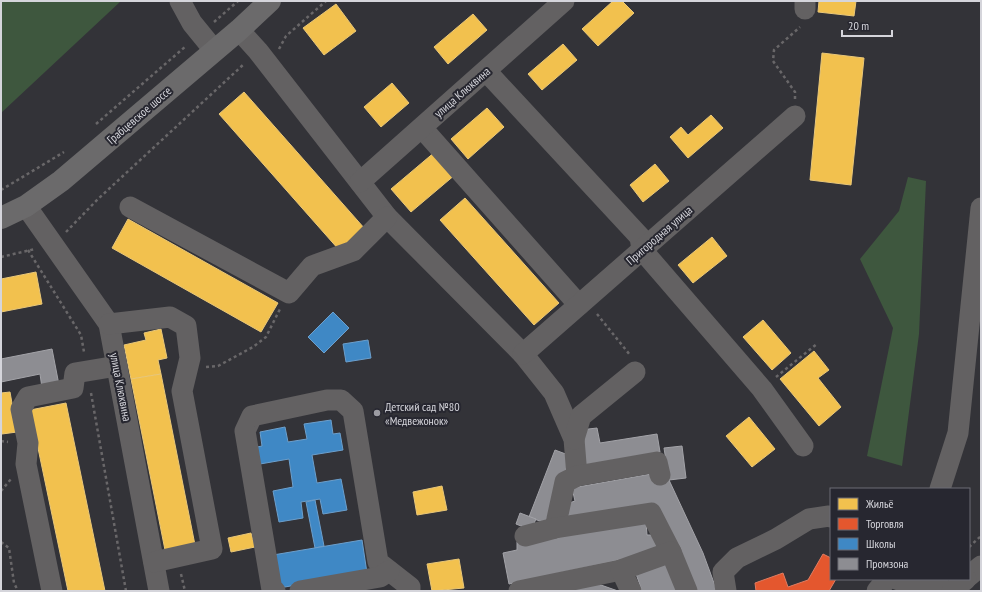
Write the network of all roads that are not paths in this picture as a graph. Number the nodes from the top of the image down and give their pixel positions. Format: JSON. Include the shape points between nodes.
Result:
{"nodes":[{"id":1,"x":180,"y":1,"type":"edge"},
{"id":2,"x":270,"y":1,"type":"edge"},
{"id":3,"x":564,"y":1,"type":"edge"},
{"id":4,"x":239,"y":30,"type":"junction"},
{"id":5,"x":214,"y":50,"type":"junction"},
{"id":6,"x":486,"y":71,"type":"junction"},
{"id":7,"x":795,"y":116,"type":"road end"},
{"id":8,"x":422,"y":128,"type":"junction"},
{"id":9,"x":360,"y":182,"type":"junction"},
{"id":10,"x":26,"y":206,"type":"junction"},
{"id":11,"x":130,"y":207,"type":"dead end"},
{"id":12,"x":981,"y":208,"type":"edge"},
{"id":13,"x":387,"y":216,"type":"junction"},
{"id":14,"x":1,"y":218,"type":"edge"},
{"id":15,"x":642,"y":250,"type":"junction"},
{"id":16,"x":582,"y":302,"type":"junction"},
{"id":17,"x":109,"y":324,"type":"junction"},
{"id":18,"x":523,"y":354,"type":"junction"},
{"id":19,"x":117,"y":366,"type":"junction"},
{"id":20,"x":635,"y":372,"type":"road end"},
{"id":21,"x":574,"y":439,"type":"junction"},
{"id":22,"x":803,"y":446,"type":"dead end"},
{"id":23,"x":660,"y":475,"type":"dead end"},
{"id":24,"x":577,"y":476,"type":"junction"},
{"id":25,"x":940,"y":488,"type":"edge"},
{"id":26,"x":830,"y":516,"type":"edge"},
{"id":27,"x":555,"y":528,"type":"junction"},
{"id":28,"x":525,"y":536,"type":"dead end"},
{"id":29,"x":671,"y":552,"type":"junction"},
{"id":30,"x":154,"y":562,"type":"junction"},
{"id":31,"x":981,"y":566,"type":"edge"},
{"id":32,"x":621,"y":570,"type":"junction"},
{"id":33,"x":389,"y":571,"type":"junction"},
{"id":34,"x":970,"y":575,"type":"edge"},
{"id":35,"x":886,"y":580,"type":"edge"},
{"id":36,"x":899,"y":580,"type":"edge"},
{"id":37,"x":937,"y":580,"type":"edge"},
{"id":38,"x":965,"y":580,"type":"edge"},
{"id":39,"x":52,"y":591,"type":"edge"},
{"id":40,"x":159,"y":591,"type":"edge"},
{"id":41,"x":275,"y":591,"type":"edge"},
{"id":42,"x":300,"y":591,"type":"edge"},
{"id":43,"x":410,"y":591,"type":"edge"},
{"id":44,"x":519,"y":591,"type":"edge"},
{"id":45,"x":631,"y":591,"type":"edge"},
{"id":46,"x":687,"y":591,"type":"edge"},
{"id":47,"x":726,"y":591,"type":"edge"},
{"id":48,"x":877,"y":591,"type":"edge"},
{"id":49,"x":952,"y":591,"type":"edge"}],
"edges":[{"from":1,"to":5,"type":"street","via":[[192,23]]},
{"from":2,"to":4,"type":"main road","name":"Грабцевское шоссе"},
{"from":3,"to":6,"type":"street","name":"улица Клюквина"},
{"from":4,"to":5,"type":"main road","name":"Грабцевское шоссе"},
{"from":4,"to":9,"type":"street","via":[[258,50]]},
{"from":5,"to":10,"type":"main road","name":"Грабцевское шоссе","via":[[98,151]]},
{"from":6,"to":8,"type":"street","name":"улица Клюквина"},
{"from":6,"to":15,"type":"street","via":[[640,238]]},
{"from":7,"to":15,"type":"street","name":"Пригородная улица"},
{"from":8,"to":9,"type":"street","name":"улица Клюквина"},
{"from":8,"to":16,"type":"street"},
{"from":9,"to":13,"type":"street"},
{"from":10,"to":14,"type":"main road","name":"Грабцевское шоссе"},
{"from":10,"to":17,"type":"street","name":"улица Клюквина"},
{"from":11,"to":13,"type":"street","via":[[289,293],[312,266],[353,251]]},
{"from":12,"to":25,"type":"street","via":[[958,433]]},
{"from":13,"to":18,"type":"street"},
{"from":15,"to":16,"type":"street","name":"Пригородная улица"},
{"from":15,"to":22,"type":"street","via":[[762,389]]},
{"from":16,"to":18,"type":"street","name":"Пригородная улица"},
{"from":17,"to":19,"type":"street","name":"улица Клюквина"},
{"from":17,"to":30,"type":"street","via":[[170,317],[186,326],[190,358],[182,391],[212,549]]},
{"from":18,"to":21,"type":"street","via":[[554,393]]},
{"from":19,"to":30,"type":"street","name":"улица Клюквина"},
{"from":19,"to":39,"type":"street","via":[[75,373],[72,388],[28,397],[21,409],[28,443],[26,464]]},
{"from":20,"to":21,"type":"street","via":[[581,416]]},
{"from":21,"to":24,"type":"street"},
{"from":23,"to":24,"type":"street","via":[[657,462]]},
{"from":24,"to":27,"type":"street","via":[[566,482]]},
{"from":26,"to":47,"type":"street","via":[[809,519],[737,558],[723,572]]},
{"from":27,"to":28,"type":"street"},
{"from":27,"to":29,"type":"street","via":[[651,513]]},
{"from":29,"to":32,"type":"street"},
{"from":29,"to":46,"type":"street"},
{"from":30,"to":40,"type":"street","name":"улица Клюквина"},
{"from":31,"to":34,"type":"street"},
{"from":32,"to":44,"type":"street"},
{"from":32,"to":45,"type":"street"},
{"from":33,"to":41,"type":"street","via":[[378,562],[353,411],[341,400],[327,400],[252,416],[244,431],[272,590]]},
{"from":33,"to":42,"type":"street","via":[[380,577]]},
{"from":33,"to":43,"type":"street","via":[[410,587]]},
{"from":35,"to":48,"type":"street"},
{"from":36,"to":37,"type":"street","via":[[929,591]]},
{"from":38,"to":49,"type":"street"}]}
